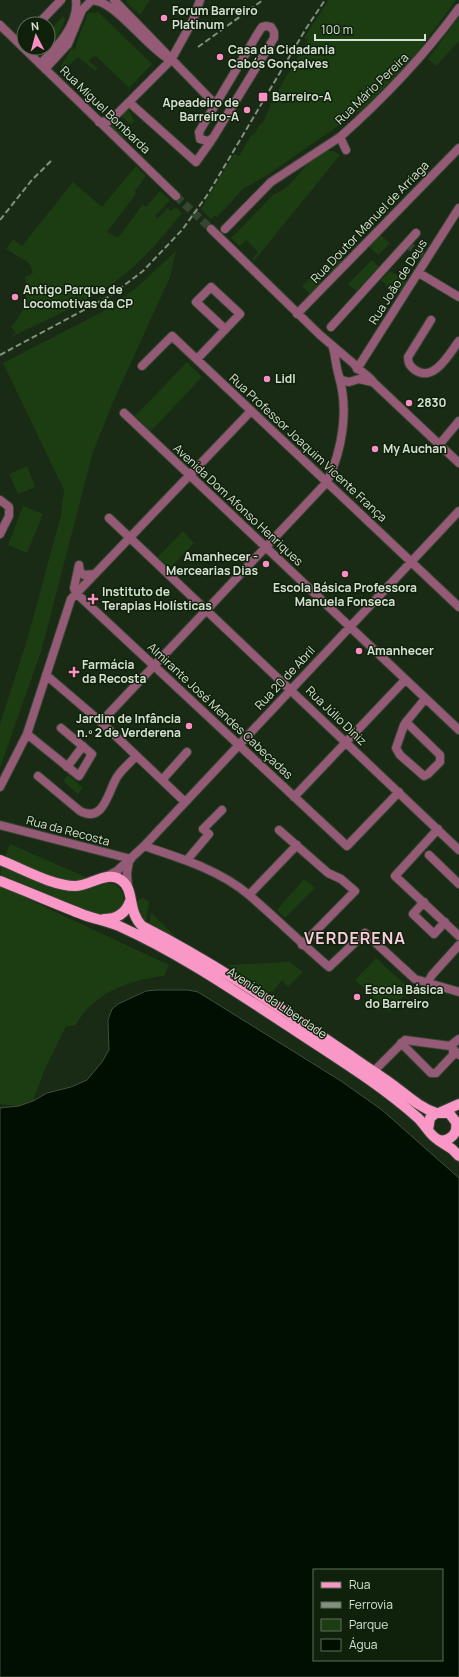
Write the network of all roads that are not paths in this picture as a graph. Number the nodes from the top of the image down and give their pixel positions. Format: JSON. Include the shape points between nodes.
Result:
{"nodes":[{"id":1,"x":61,"y":0,"type":"edge"},
{"id":2,"x":76,"y":0,"type":"edge"},
{"id":3,"x":80,"y":0,"type":"edge"},
{"id":4,"x":114,"y":0,"type":"edge"},
{"id":5,"x":200,"y":0,"type":"edge"},
{"id":6,"x":94,"y":1,"type":"edge"},
{"id":7,"x":459,"y":8,"type":"edge"},
{"id":8,"x":46,"y":16,"type":"edge"},
{"id":9,"x":1,"y":27,"type":"edge"},
{"id":10,"x":16,"y":37,"type":"edge"},
{"id":11,"x":35,"y":56,"type":"edge"},
{"id":12,"x":171,"y":60,"type":"junction"},
{"id":13,"x":43,"y":66,"type":"junction"},
{"id":14,"x":130,"y":102,"type":"junction"},
{"id":15,"x":216,"y":105,"type":"junction"},
{"id":16,"x":109,"y":121,"type":"junction"},
{"id":17,"x":99,"y":122,"type":"junction"},
{"id":18,"x":108,"y":130,"type":"junction"},
{"id":19,"x":340,"y":137,"type":"junction"},
{"id":20,"x":211,"y":140,"type":"junction"},
{"id":21,"x":459,"y":148,"type":"edge"},
{"id":22,"x":346,"y":150,"type":"dead end"},
{"id":23,"x":176,"y":196,"type":"tunnel mouth"},
{"id":24,"x":459,"y":208,"type":"edge"},
{"id":25,"x":211,"y":229,"type":"tunnel mouth"},
{"id":26,"x":225,"y":229,"type":"dead end"},
{"id":27,"x":416,"y":233,"type":"dead end"},
{"id":28,"x":419,"y":273,"type":"junction"},
{"id":29,"x":459,"y":297,"type":"edge"},
{"id":30,"x":297,"y":314,"type":"junction"},
{"id":31,"x":431,"y":320,"type":"dead end"},
{"id":32,"x":331,"y":327,"type":"dead end"},
{"id":33,"x":225,"y":329,"type":"junction"},
{"id":34,"x":459,"y":341,"type":"edge"},
{"id":35,"x":332,"y":347,"type":"junction"},
{"id":36,"x":197,"y":359,"type":"junction"},
{"id":37,"x":142,"y":366,"type":"dead end"},
{"id":38,"x":355,"y":367,"type":"junction"},
{"id":39,"x":338,"y":369,"type":"junction"},
{"id":40,"x":339,"y":377,"type":"junction"},
{"id":41,"x":354,"y":380,"type":"junction"},
{"id":42,"x":374,"y":384,"type":"junction"},
{"id":43,"x":344,"y":397,"type":"junction"},
{"id":44,"x":251,"y":411,"type":"junction"},
{"id":45,"x":124,"y":412,"type":"dead end"},
{"id":46,"x":459,"y":421,"type":"edge"},
{"id":47,"x":439,"y":445,"type":"junction"},
{"id":48,"x":459,"y":463,"type":"edge"},
{"id":49,"x":190,"y":475,"type":"junction"},
{"id":50,"x":327,"y":482,"type":"junction"},
{"id":51,"x":0,"y":500,"type":"edge"},
{"id":52,"x":459,"y":511,"type":"edge"},
{"id":53,"x":109,"y":518,"type":"dead end"},
{"id":54,"x":0,"y":534,"type":"edge"},
{"id":55,"x":130,"y":538,"type":"junction"},
{"id":56,"x":266,"y":547,"type":"junction"},
{"id":57,"x":411,"y":562,"type":"junction"},
{"id":58,"x":95,"y":574,"type":"junction"},
{"id":59,"x":76,"y":593,"type":"junction"},
{"id":60,"x":459,"y":607,"type":"edge"},
{"id":61,"x":206,"y":610,"type":"junction"},
{"id":62,"x":349,"y":627,"type":"junction"},
{"id":63,"x":153,"y":667,"type":"junction"},
{"id":64,"x":46,"y":675,"type":"junction"},
{"id":65,"x":405,"y":680,"type":"junction"},
{"id":66,"x":291,"y":689,"type":"junction"},
{"id":67,"x":425,"y":699,"type":"junction"},
{"id":68,"x":101,"y":722,"type":"junction"},
{"id":69,"x":406,"y":722,"type":"junction"},
{"id":70,"x":61,"y":728,"type":"dead end"},
{"id":71,"x":459,"y":730,"type":"edge"},
{"id":72,"x":27,"y":734,"type":"junction"},
{"id":73,"x":346,"y":743,"type":"junction"},
{"id":74,"x":239,"y":745,"type":"junction"},
{"id":75,"x":82,"y":746,"type":"junction"},
{"id":76,"x":187,"y":752,"type":"dead end"},
{"id":77,"x":136,"y":756,"type":"junction"},
{"id":78,"x":67,"y":767,"type":"junction"},
{"id":79,"x":38,"y":776,"type":"dead end"},
{"id":80,"x":162,"y":780,"type":"junction"},
{"id":81,"x":0,"y":787,"type":"edge"},
{"id":82,"x":399,"y":792,"type":"junction"},
{"id":83,"x":294,"y":797,"type":"junction"},
{"id":84,"x":185,"y":802,"type":"junction"},
{"id":85,"x":222,"y":810,"type":"dead end"},
{"id":86,"x":0,"y":825,"type":"edge"},
{"id":87,"x":438,"y":829,"type":"junction"},
{"id":88,"x":279,"y":830,"type":"dead end"},
{"id":89,"x":297,"y":845,"type":"junction"},
{"id":90,"x":144,"y":846,"type":"junction"},
{"id":91,"x":459,"y":850,"type":"edge"},
{"id":92,"x":429,"y":855,"type":"dead end"},
{"id":93,"x":0,"y":860,"type":"edge"},
{"id":94,"x":130,"y":860,"type":"junction"},
{"id":95,"x":187,"y":860,"type":"junction"},
{"id":96,"x":102,"y":878,"type":"junction"},
{"id":97,"x":0,"y":881,"type":"edge"},
{"id":98,"x":459,"y":884,"type":"edge"},
{"id":99,"x":128,"y":888,"type":"junction"},
{"id":100,"x":249,"y":895,"type":"junction"},
{"id":101,"x":130,"y":901,"type":"junction"},
{"id":102,"x":424,"y":902,"type":"junction"},
{"id":103,"x":96,"y":919,"type":"junction"},
{"id":104,"x":445,"y":922,"type":"junction"},
{"id":105,"x":459,"y":936,"type":"edge"},
{"id":106,"x":302,"y":945,"type":"junction"},
{"id":107,"x":459,"y":945,"type":"edge"},
{"id":108,"x":428,"y":982,"type":"junction"},
{"id":109,"x":459,"y":992,"type":"edge"},
{"id":110,"x":459,"y":1039,"type":"edge"},
{"id":111,"x":401,"y":1043,"type":"junction"},
{"id":112,"x":454,"y":1050,"type":"edge"},
{"id":113,"x":374,"y":1072,"type":"junction"},
{"id":114,"x":459,"y":1104,"type":"edge"},
{"id":115,"x":438,"y":1112,"type":"junction"},
{"id":116,"x":458,"y":1128,"type":"edge"},
{"id":117,"x":428,"y":1130,"type":"junction"},
{"id":118,"x":437,"y":1139,"type":"junction"},
{"id":119,"x":459,"y":1156,"type":"edge"}],
"edges":[{"from":1,"to":8,"type":"street"},
{"from":2,"to":13,"type":"street","via":[[76,8],[66,36]]},
{"from":3,"to":6,"type":"street"},
{"from":4,"to":12,"type":"street"},
{"from":5,"to":12,"type":"street","via":[[193,20]]},
{"from":6,"to":12,"type":"street","via":[[107,4],[156,51]]},
{"from":6,"to":13,"type":"street","via":[[82,10],[68,44]]},
{"from":7,"to":19,"type":"street","name":"Rua Mário Pereira","via":[[418,61]]},
{"from":9,"to":10,"type":"street","name":"Rua Miguel Bombarda"},
{"from":11,"to":13,"type":"street","name":"Rua Miguel Bombarda"},
{"from":12,"to":14,"type":"street"},
{"from":12,"to":15,"type":"street"},
{"from":13,"to":17,"type":"street","name":"Rua Miguel Bombarda"},
{"from":14,"to":16,"type":"street"},
{"from":14,"to":20,"type":"street","via":[[196,162]]},
{"from":15,"to":20,"type":"street","via":[[199,136],[204,142]]},
{"from":15,"to":20,"type":"street","via":[[262,27],[271,27],[274,38]]},
{"from":16,"to":17,"type":"street"},
{"from":16,"to":18,"type":"street"},
{"from":17,"to":18,"type":"street","name":"Rua Miguel Bombarda"},
{"from":18,"to":23,"type":"street","name":"Rua Miguel Bombarda"},
{"from":19,"to":22,"type":"street","name":"Rua Mário Pereira"},
{"from":19,"to":26,"type":"street","via":[[271,182]]},
{"from":21,"to":30,"type":"street","name":"Rua Doutor Manuel de Arriaga"},
{"from":24,"to":28,"type":"street","name":"Rua João de Deus"},
{"from":25,"to":30,"type":"street","via":[[273,287]]},
{"from":27,"to":32,"type":"street"},
{"from":28,"to":29,"type":"street"},
{"from":28,"to":38,"type":"street","name":"Rua João de Deus"},
{"from":30,"to":35,"type":"street"},
{"from":31,"to":34,"type":"street","via":[[408,357],[410,366],[419,373],[436,371]]},
{"from":33,"to":33,"type":"street","via":[[196,302],[211,287],[240,314]]},
{"from":33,"to":36,"type":"street"},
{"from":35,"to":38,"type":"street"},
{"from":35,"to":39,"type":"street"},
{"from":36,"to":37,"type":"street","name":"Rua Professor Joaquim Vicente França","via":[[172,336]]},
{"from":36,"to":44,"type":"street","name":"Rua Professor Joaquim Vicente França"},
{"from":38,"to":39,"type":"street","via":[[342,364]]},
{"from":38,"to":41,"type":"street"},
{"from":38,"to":42,"type":"street","via":[[371,378]]},
{"from":39,"to":40,"type":"street"},
{"from":40,"to":41,"type":"street","via":[[346,382]]},
{"from":40,"to":43,"type":"street"},
{"from":41,"to":42,"type":"street","via":[[365,379]]},
{"from":41,"to":43,"type":"street"},
{"from":42,"to":47,"type":"street"},
{"from":43,"to":50,"type":"street","via":[[338,449],[334,468]]},
{"from":44,"to":49,"type":"street"},
{"from":44,"to":50,"type":"street","name":"Rua Professor Joaquim Vicente França"},
{"from":45,"to":49,"type":"street","name":"Avenida Dom Afonso Henriques"},
{"from":46,"to":47,"type":"street"},
{"from":47,"to":48,"type":"street"},
{"from":49,"to":55,"type":"street"},
{"from":49,"to":56,"type":"street","name":"Avenida Dom Afonso Henriques"},
{"from":50,"to":56,"type":"street"},
{"from":50,"to":57,"type":"street","name":"Rua Professor Joaquim Vicente França"},
{"from":51,"to":54,"type":"street","via":[[9,507],[10,512]]},
{"from":52,"to":57,"type":"street","name":"Rua 20 de Abril"},
{"from":53,"to":55,"type":"street","name":"Rua Júlio Diniz"},
{"from":55,"to":58,"type":"street"},
{"from":55,"to":61,"type":"street","name":"Rua Júlio Diniz"},
{"from":56,"to":61,"type":"street"},
{"from":56,"to":62,"type":"street","name":"Avenida Dom Afonso Henriques"},
{"from":57,"to":60,"type":"street","name":"Rua Professor Joaquim Vicente França"},
{"from":57,"to":62,"type":"street","name":"Rua 20 de Abril"},
{"from":58,"to":59,"type":"street"},
{"from":58,"to":59,"type":"street","via":[[80,572],[80,565],[74,588]]},
{"from":59,"to":63,"type":"street","name":"Almirante José Mendes Cabeçadas"},
{"from":59,"to":64,"type":"street","via":[[71,599]]},
{"from":61,"to":63,"type":"street"},
{"from":61,"to":66,"type":"street","name":"Rua Júlio Diniz"},
{"from":62,"to":65,"type":"street","name":"Avenida Dom Afonso Henriques"},
{"from":62,"to":66,"type":"street","name":"Rua 20 de Abril"},
{"from":63,"to":68,"type":"street"},
{"from":63,"to":74,"type":"street","name":"Almirante José Mendes Cabeçadas"},
{"from":64,"to":68,"type":"street"},
{"from":64,"to":72,"type":"street"},
{"from":65,"to":67,"type":"street","name":"Avenida Dom Afonso Henriques"},
{"from":65,"to":73,"type":"street"},
{"from":66,"to":73,"type":"street","name":"Rua Júlio Diniz"},
{"from":66,"to":74,"type":"street","name":"Rua 20 de Abril"},
{"from":67,"to":69,"type":"street"},
{"from":67,"to":71,"type":"street","name":"Avenida Dom Afonso Henriques"},
{"from":68,"to":77,"type":"street"},
{"from":69,"to":69,"type":"street","via":[[396,748],[397,752],[424,776],[440,762],[440,755]]},
{"from":70,"to":75,"type":"street"},
{"from":72,"to":78,"type":"street"},
{"from":72,"to":81,"type":"street"},
{"from":73,"to":82,"type":"street","name":"Rua Júlio Diniz"},
{"from":73,"to":83,"type":"street"},
{"from":74,"to":83,"type":"street","name":"Almirante José Mendes Cabeçadas"},
{"from":74,"to":84,"type":"street","name":"Rua 20 de Abril"},
{"from":75,"to":78,"type":"street"},
{"from":75,"to":78,"type":"street","via":[[92,754],[79,776]]},
{"from":76,"to":80,"type":"street"},
{"from":77,"to":79,"type":"street","via":[[120,773],[102,808],[95,814],[80,811]]},
{"from":77,"to":80,"type":"street"},
{"from":80,"to":84,"type":"street"},
{"from":82,"to":83,"type":"street","name":"Almirante José Mendes Cabeçadas","via":[[346,846]]},
{"from":82,"to":87,"type":"street","name":"Rua Júlio Diniz"},
{"from":84,"to":90,"type":"street","name":"Rua 20 de Abril"},
{"from":85,"to":95,"type":"street","via":[[203,829],[209,834]]},
{"from":86,"to":94,"type":"street","name":"Rua da Recosta"},
{"from":87,"to":91,"type":"street","name":"Rua Júlio Diniz"},
{"from":87,"to":102,"type":"street","via":[[395,876]]},
{"from":88,"to":89,"type":"street"},
{"from":89,"to":100,"type":"street"},
{"from":89,"to":106,"type":"street","via":[[328,873],[341,879],[355,891]]},
{"from":90,"to":94,"type":"street","name":"Rua 20 de Abril"},
{"from":90,"to":95,"type":"street"},
{"from":92,"to":98,"type":"street"},
{"from":93,"to":96,"type":"main road","via":[[64,885],[86,885]]},
{"from":94,"to":96,"type":"street","name":"Rua 20 de Abril","via":[[117,871]]},
{"from":94,"to":99,"type":"street","via":[[127,873]]},
{"from":95,"to":100,"type":"street"},
{"from":96,"to":99,"type":"main road","via":[[116,877]]},
{"from":97,"to":103,"type":"main road","name":"Avenida da Liberdade"},
{"from":99,"to":101,"type":"main road","name":"Avenida da Liberdade"},
{"from":100,"to":106,"type":"street"},
{"from":101,"to":103,"type":"main road","name":"Avenida da Liberdade","via":[[126,911],[121,915]]},
{"from":101,"to":113,"type":"main road","name":"Avenida da Liberdade","via":[[136,920],[142,926],[188,950],[249,988]]},
{"from":102,"to":104,"type":"street"},
{"from":102,"to":104,"type":"street","via":[[413,914],[434,934]]},
{"from":103,"to":117,"type":"main road","name":"Avenida da Liberdade","via":[[117,925],[181,957],[229,986],[390,1094],[421,1120]]},
{"from":104,"to":105,"type":"street"},
{"from":106,"to":108,"type":"street","via":[[329,967],[365,933],[416,979]]},
{"from":107,"to":108,"type":"street"},
{"from":108,"to":109,"type":"street"},
{"from":110,"to":112,"type":"street"},
{"from":111,"to":112,"type":"street","via":[[404,1040]]},
{"from":111,"to":112,"type":"street","via":[[431,1073],[436,1073],[453,1055]]},
{"from":111,"to":113,"type":"street"},
{"from":113,"to":115,"type":"main road","name":"Avenida da Liberdade","via":[[424,1108]]},
{"from":114,"to":115,"type":"main road"},
{"from":115,"to":116,"type":"main road","via":[[452,1115]]},
{"from":115,"to":117,"type":"main road","via":[[430,1118]]},
{"from":116,"to":118,"type":"main road","via":[[448,1139]]},
{"from":117,"to":118,"type":"main road"},
{"from":118,"to":119,"type":"main road"}]}
